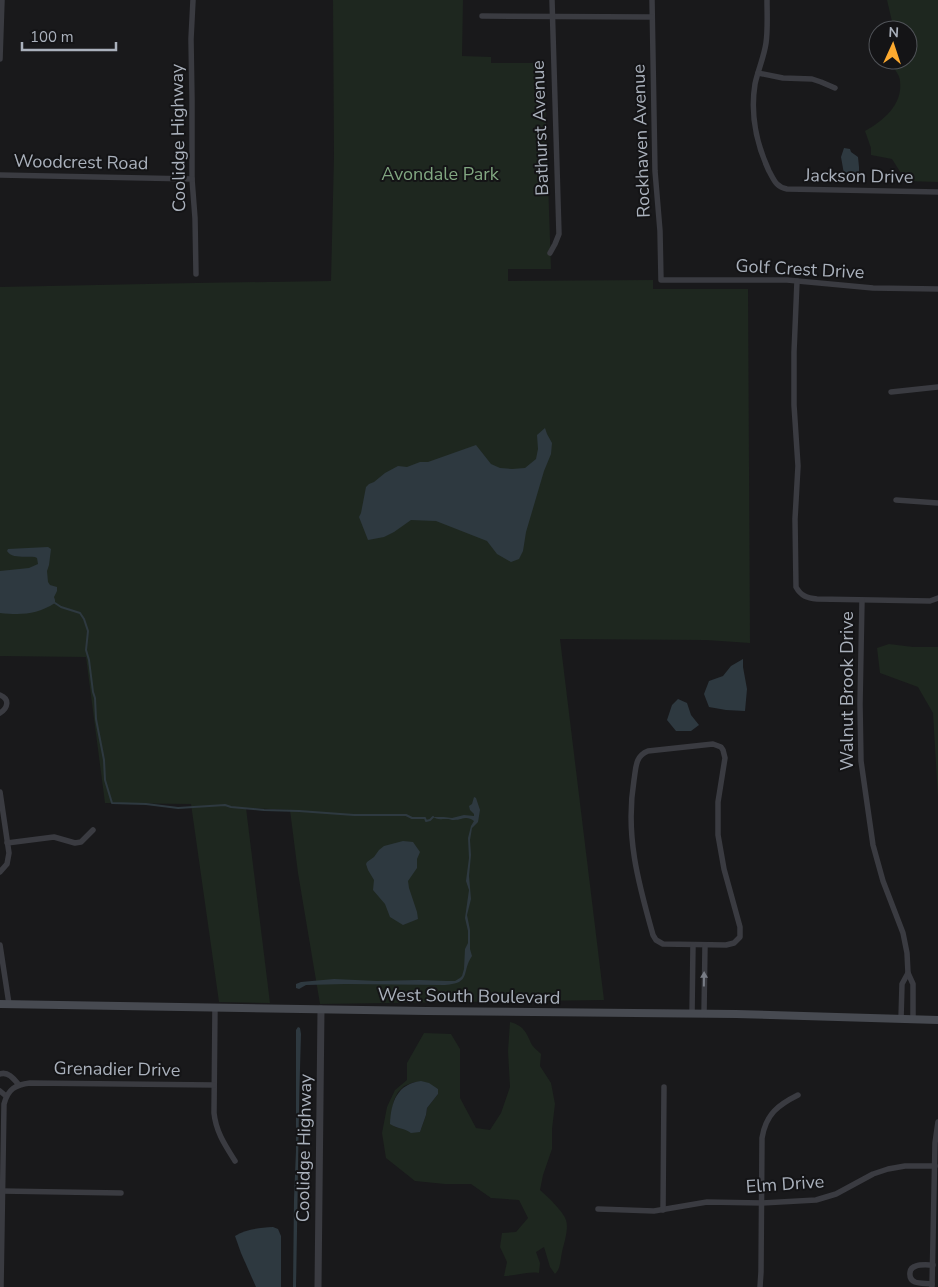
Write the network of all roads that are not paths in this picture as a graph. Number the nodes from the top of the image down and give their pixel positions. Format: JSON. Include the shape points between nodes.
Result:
{"nodes":[{"id":1,"x":2,"y":0,"type":"edge"},
{"id":2,"x":193,"y":0,"type":"edge"},
{"id":3,"x":552,"y":0,"type":"edge"},
{"id":4,"x":652,"y":0,"type":"edge"},
{"id":5,"x":767,"y":0,"type":"edge"},
{"id":6,"x":482,"y":16,"type":"dead end"},
{"id":7,"x":552,"y":16,"type":"junction"},
{"id":8,"x":652,"y":17,"type":"junction"},
{"id":9,"x":0,"y":59,"type":"edge"},
{"id":10,"x":758,"y":73,"type":"junction"},
{"id":11,"x":835,"y":88,"type":"dead end"},
{"id":12,"x":0,"y":175,"type":"edge"},
{"id":13,"x":192,"y":179,"type":"junction"},
{"id":14,"x":938,"y":192,"type":"edge"},
{"id":15,"x":550,"y":253,"type":"dead end"},
{"id":16,"x":196,"y":274,"type":"dead end"},
{"id":17,"x":661,"y":280,"type":"joint"},
{"id":18,"x":797,"y":281,"type":"junction"},
{"id":19,"x":938,"y":290,"type":"edge"},
{"id":20,"x":938,"y":387,"type":"edge"},
{"id":21,"x":891,"y":392,"type":"dead end"},
{"id":22,"x":896,"y":500,"type":"dead end"},
{"id":23,"x":938,"y":503,"type":"edge"},
{"id":24,"x":938,"y":598,"type":"edge"},
{"id":25,"x":862,"y":600,"type":"junction"},
{"id":26,"x":0,"y":695,"type":"edge"},
{"id":27,"x":0,"y":714,"type":"edge"},
{"id":28,"x":0,"y":792,"type":"edge"},
{"id":29,"x":93,"y":830,"type":"dead end"},
{"id":30,"x":7,"y":843,"type":"junction"},
{"id":31,"x":0,"y":872,"type":"edge"},
{"id":32,"x":694,"y":945,"type":"junction"},
{"id":33,"x":705,"y":945,"type":"junction"},
{"id":34,"x":0,"y":946,"type":"edge"},
{"id":35,"x":908,"y":973,"type":"junction"},
{"id":36,"x":901,"y":996,"type":"junction"},
{"id":37,"x":913,"y":996,"type":"junction"},
{"id":38,"x":0,"y":1004,"type":"edge"},
{"id":39,"x":9,"y":1004,"type":"junction"},
{"id":40,"x":215,"y":1007,"type":"junction"},
{"id":41,"x":321,"y":1009,"type":"junction"},
{"id":42,"x":692,"y":1014,"type":"junction"},
{"id":43,"x":704,"y":1014,"type":"junction"},
{"id":44,"x":901,"y":1019,"type":"junction"},
{"id":45,"x":912,"y":1019,"type":"junction"},
{"id":46,"x":938,"y":1020,"type":"edge"},
{"id":47,"x":0,"y":1074,"type":"edge"},
{"id":48,"x":19,"y":1084,"type":"junction"},
{"id":49,"x":214,"y":1085,"type":"junction"},
{"id":50,"x":664,"y":1086,"type":"dead end"},
{"id":51,"x":0,"y":1091,"type":"edge"},
{"id":52,"x":798,"y":1095,"type":"dead end"},
{"id":53,"x":6,"y":1096,"type":"junction"},
{"id":54,"x":938,"y":1122,"type":"edge"},
{"id":55,"x":234,"y":1161,"type":"dead end"},
{"id":56,"x":935,"y":1166,"type":"junction"},
{"id":57,"x":2,"y":1191,"type":"junction"},
{"id":58,"x":121,"y":1193,"type":"dead end"},
{"id":59,"x":762,"y":1202,"type":"junction"},
{"id":60,"x":598,"y":1209,"type":"dead end"},
{"id":61,"x":663,"y":1210,"type":"junction"},
{"id":62,"x":936,"y":1216,"type":"edge"},
{"id":63,"x":933,"y":1265,"type":"junction"},
{"id":64,"x":932,"y":1285,"type":"edge"},
{"id":65,"x":0,"y":1287,"type":"edge"},
{"id":66,"x":318,"y":1287,"type":"edge"},
{"id":67,"x":760,"y":1287,"type":"edge"}],
"edges":[{"from":1,"to":9,"type":"street"},
{"from":2,"to":13,"type":"street","name":"Coolidge Highway"},
{"from":3,"to":7,"type":"street","name":"Bathurst Avenue"},
{"from":4,"to":8,"type":"street","name":"Rockhaven Avenue"},
{"from":5,"to":10,"type":"street","via":[[766,41]]},
{"from":6,"to":7,"type":"street"},
{"from":7,"to":8,"type":"street"},
{"from":7,"to":15,"type":"street","name":"Bathurst Avenue","via":[[558,234]]},
{"from":8,"to":17,"type":"street","name":"Rockhaven Avenue"},
{"from":10,"to":11,"type":"street","via":[[812,79]]},
{"from":10,"to":14,"type":"street","name":"Jackson Drive","via":[[753,106],[756,134],[767,167],[780,187],[787,190]]},
{"from":12,"to":13,"type":"street","name":"Woodcrest Road"},
{"from":13,"to":16,"type":"street","name":"Coolidge Highway"},
{"from":17,"to":18,"type":"street","name":"Golf Crest Drive"},
{"from":18,"to":19,"type":"street","name":"Golf Crest Drive"},
{"from":18,"to":25,"type":"street","name":"Walnut Brook Drive","via":[[794,352],[798,466],[796,588],[811,598]]},
{"from":20,"to":21,"type":"street"},
{"from":22,"to":23,"type":"street"},
{"from":24,"to":25,"type":"street","via":[[930,601]]},
{"from":25,"to":35,"type":"street","name":"Walnut Brook Drive","via":[[862,777],[873,845],[906,944]]},
{"from":26,"to":27,"type":"street","via":[[7,703]]},
{"from":28,"to":30,"type":"street"},
{"from":29,"to":30,"type":"street","via":[[81,842],[75,843],[54,837]]},
{"from":30,"to":31,"type":"street","via":[[7,864]]},
{"from":32,"to":33,"type":"street"},
{"from":32,"to":33,"type":"street","via":[[663,944],[653,935],[633,854],[632,798],[641,754],[712,744],[721,747],[726,758],[718,802],[718,835],[741,931],[739,939],[731,944]]},
{"from":32,"to":42,"type":"street"},
{"from":43,"to":33,"type":"street","one_way":true},
{"from":34,"to":39,"type":"street"},
{"from":35,"to":36,"type":"street","name":"Walnut Brook Drive","via":[[902,984]]},
{"from":35,"to":37,"type":"street","name":"Walnut Brook Drive","via":[[913,984]]},
{"from":36,"to":37,"type":"street"},
{"from":36,"to":44,"type":"street","name":"Walnut Brook Drive"},
{"from":37,"to":45,"type":"street","name":"Walnut Brook Drive"},
{"from":38,"to":39,"type":"main road","name":"West South Boulevard"},
{"from":39,"to":40,"type":"main road","name":"West South Boulevard"},
{"from":40,"to":41,"type":"main road","name":"West South Boulevard"},
{"from":40,"to":49,"type":"street"},
{"from":41,"to":42,"type":"main road","name":"West South Boulevard"},
{"from":41,"to":66,"type":"street","name":"Coolidge Highway"},
{"from":42,"to":43,"type":"main road","name":"West South Boulevard"},
{"from":43,"to":44,"type":"main road","name":"West South Boulevard"},
{"from":44,"to":45,"type":"main road","name":"West South Boulevard"},
{"from":45,"to":46,"type":"main road","name":"West South Boulevard"},
{"from":47,"to":48,"type":"street","name":"Grenadier Drive","via":[[7,1074]]},
{"from":48,"to":49,"type":"street","name":"Grenadier Drive"},
{"from":48,"to":53,"type":"street"},
{"from":49,"to":55,"type":"street","via":[[215,1125]]},
{"from":50,"to":61,"type":"street"},
{"from":51,"to":53,"type":"street"},
{"from":52,"to":59,"type":"street","via":[[778,1107],[764,1129]]},
{"from":53,"to":57,"type":"street"},
{"from":54,"to":56,"type":"street"},
{"from":56,"to":59,"type":"street","name":"Elm Drive","via":[[888,1168],[823,1199]]},
{"from":56,"to":62,"type":"street"},
{"from":57,"to":58,"type":"street"},
{"from":57,"to":65,"type":"street"},
{"from":59,"to":61,"type":"street","name":"Elm Drive","via":[[707,1202]]},
{"from":59,"to":67,"type":"street"},
{"from":60,"to":61,"type":"street","name":"Elm Drive"},
{"from":62,"to":63,"type":"street"},
{"from":63,"to":64,"type":"street"},
{"from":63,"to":64,"type":"street","via":[[916,1266],[910,1273],[915,1282]]}]}
